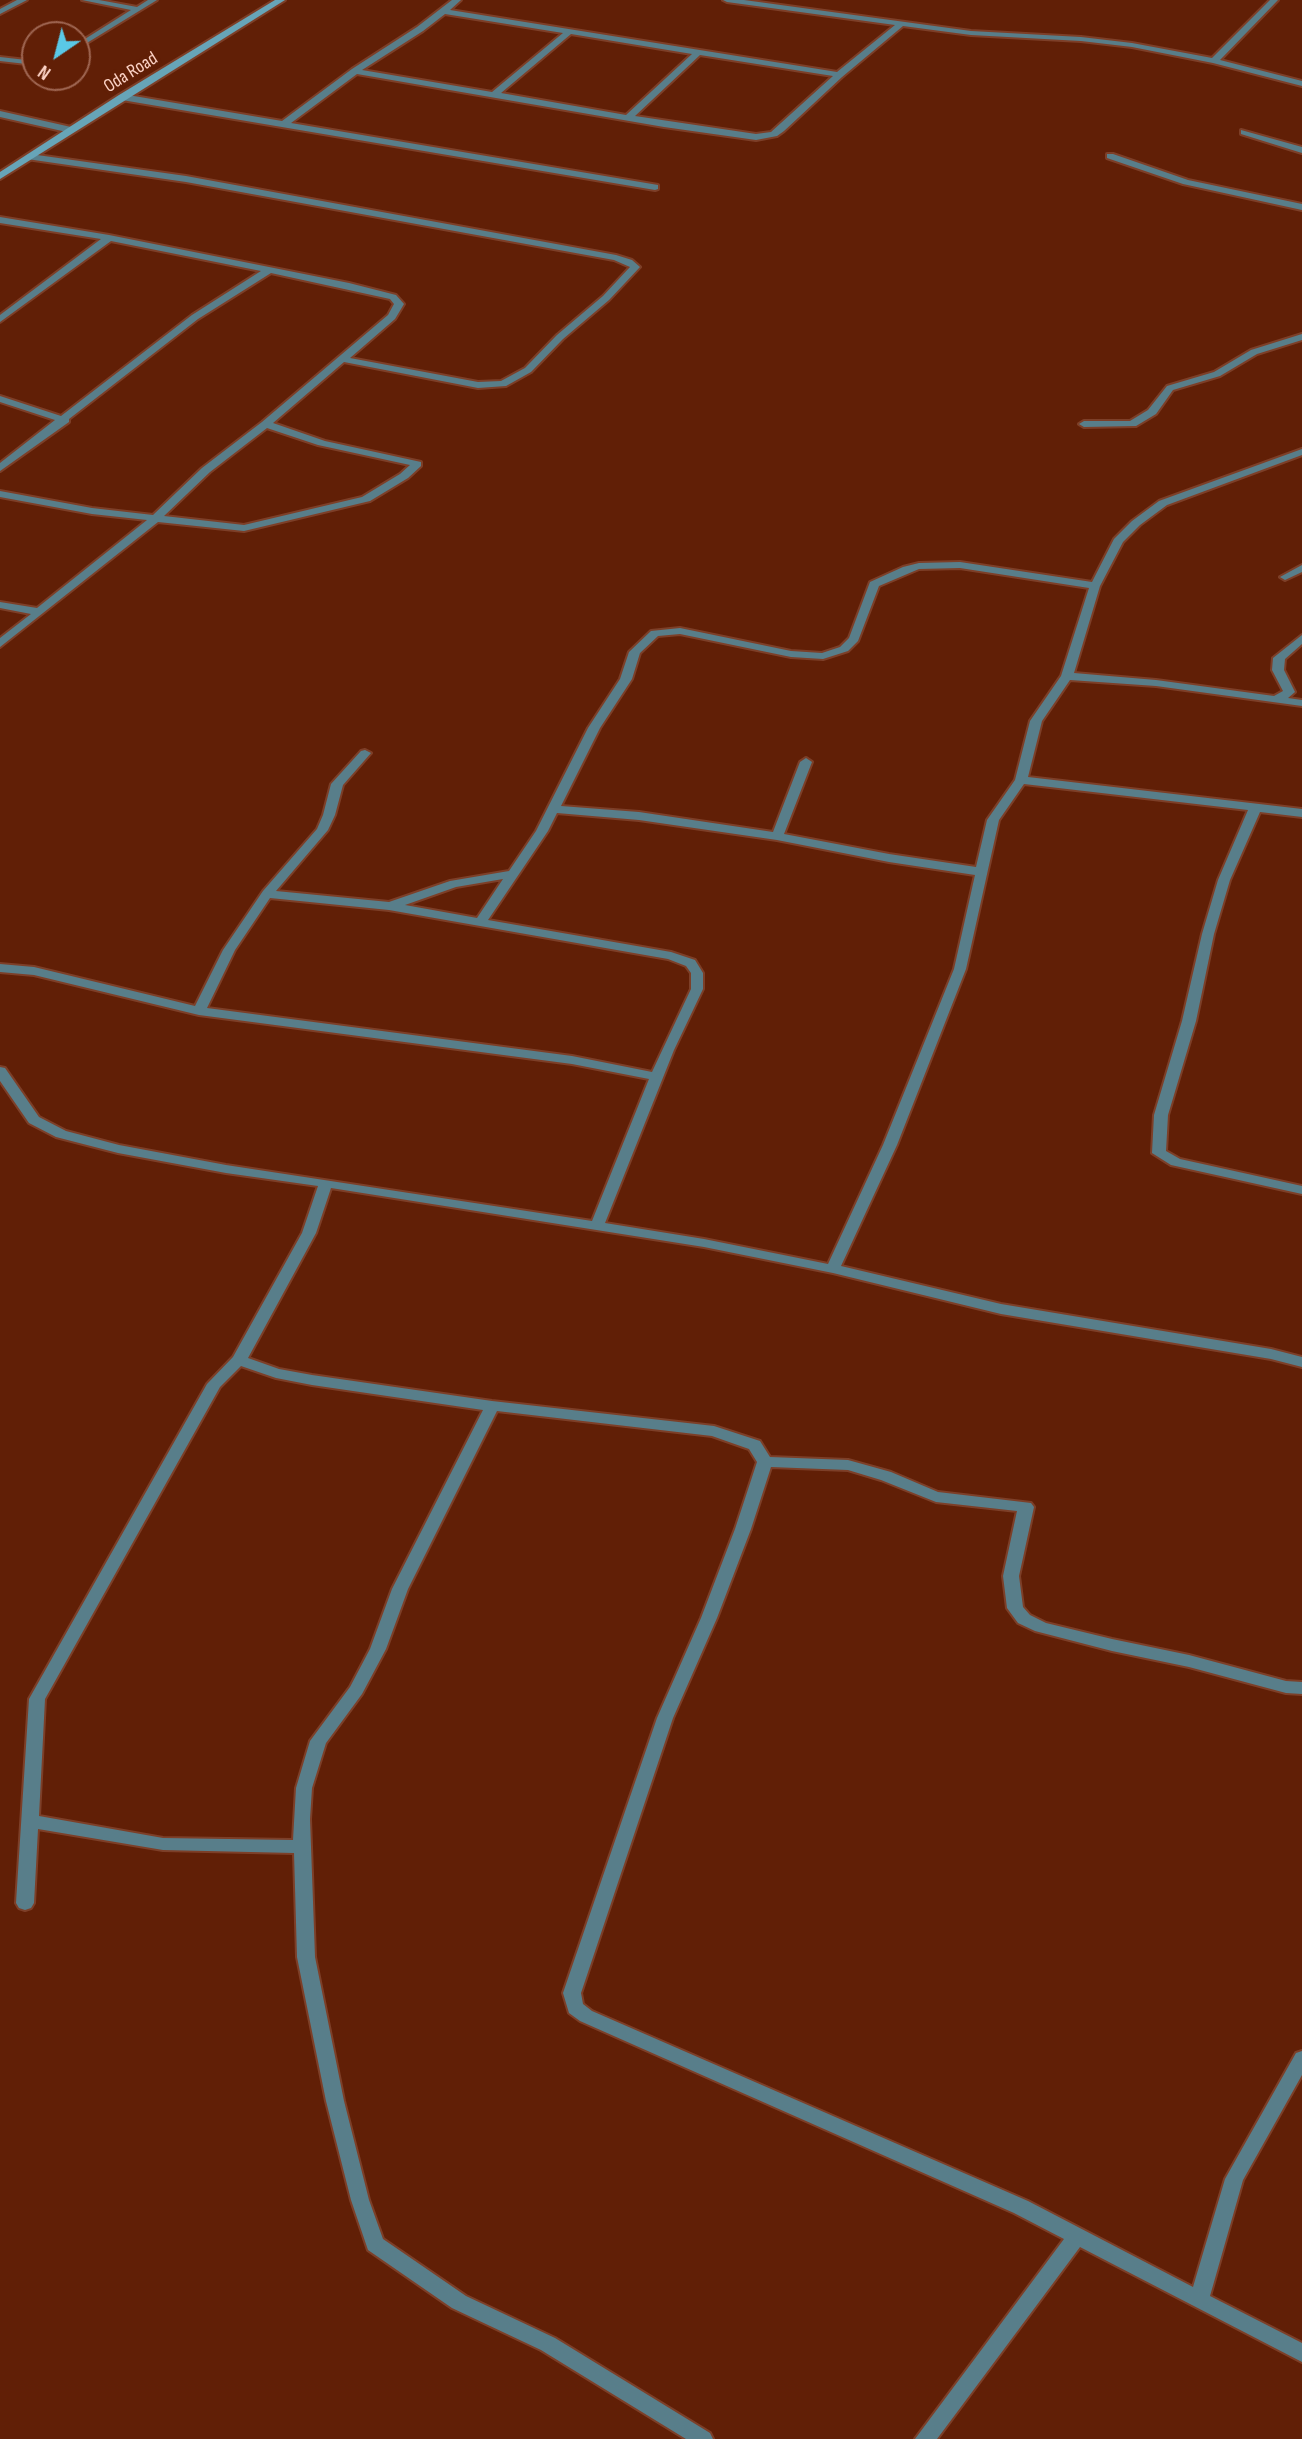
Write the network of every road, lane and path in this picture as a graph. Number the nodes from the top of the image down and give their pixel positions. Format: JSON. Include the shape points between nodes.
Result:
{"nodes":[{"id":1,"x":23,"y":0,"type":"edge"},
{"id":2,"x":86,"y":0,"type":"edge"},
{"id":3,"x":153,"y":0,"type":"edge"},
{"id":4,"x":281,"y":0,"type":"edge"},
{"id":5,"x":457,"y":0,"type":"edge"},
{"id":6,"x":727,"y":0,"type":"edge"},
{"id":7,"x":1274,"y":0,"type":"edge"},
{"id":8,"x":137,"y":9,"type":"junction"},
{"id":9,"x":443,"y":11,"type":"junction"},
{"id":10,"x":0,"y":12,"type":"edge"},
{"id":11,"x":901,"y":24,"type":"junction"},
{"id":12,"x":568,"y":33,"type":"junction"},
{"id":13,"x":91,"y":38,"type":"edge"},
{"id":14,"x":697,"y":53,"type":"junction"},
{"id":15,"x":0,"y":59,"type":"edge"},
{"id":16,"x":21,"y":61,"type":"edge"},
{"id":17,"x":1214,"y":61,"type":"junction"},
{"id":18,"x":355,"y":71,"type":"junction"},
{"id":19,"x":839,"y":75,"type":"junction"},
{"id":20,"x":1302,"y":83,"type":"edge"},
{"id":21,"x":495,"y":94,"type":"junction"},
{"id":22,"x":122,"y":97,"type":"junction"},
{"id":23,"x":0,"y":114,"type":"edge"},
{"id":24,"x":629,"y":117,"type":"junction"},
{"id":25,"x":285,"y":123,"type":"junction"},
{"id":26,"x":71,"y":130,"type":"junction"},
{"id":27,"x":1244,"y":132,"type":"dead end"},
{"id":28,"x":1302,"y":150,"type":"edge"},
{"id":29,"x":1110,"y":156,"type":"dead end"},
{"id":30,"x":30,"y":157,"type":"junction"},
{"id":31,"x":0,"y":176,"type":"edge"},
{"id":32,"x":655,"y":187,"type":"dead end"},
{"id":33,"x":1302,"y":207,"type":"edge"},
{"id":34,"x":0,"y":220,"type":"edge"},
{"id":35,"x":109,"y":238,"type":"junction"},
{"id":36,"x":270,"y":270,"type":"junction"},
{"id":37,"x":0,"y":319,"type":"edge"},
{"id":38,"x":1302,"y":337,"type":"edge"},
{"id":39,"x":342,"y":359,"type":"junction"},
{"id":40,"x":0,"y":398,"type":"edge"},
{"id":41,"x":65,"y":420,"type":"junction"},
{"id":42,"x":266,"y":424,"type":"junction"},
{"id":43,"x":1084,"y":424,"type":"dead end"},
{"id":44,"x":1302,"y":452,"type":"edge"},
{"id":45,"x":0,"y":468,"type":"edge"},
{"id":46,"x":0,"y":494,"type":"edge"},
{"id":47,"x":157,"y":517,"type":"junction"},
{"id":48,"x":1302,"y":568,"type":"edge"},
{"id":49,"x":1285,"y":576,"type":"dead end"},
{"id":50,"x":1095,"y":586,"type":"junction"},
{"id":51,"x":0,"y":606,"type":"edge"},
{"id":52,"x":40,"y":612,"type":"junction"},
{"id":53,"x":1302,"y":638,"type":"edge"},
{"id":54,"x":0,"y":644,"type":"edge"},
{"id":55,"x":1066,"y":676,"type":"junction"},
{"id":56,"x":1277,"y":699,"type":"junction"},
{"id":57,"x":1302,"y":703,"type":"edge"},
{"id":58,"x":365,"y":753,"type":"dead end"},
{"id":59,"x":806,"y":762,"type":"dead end"},
{"id":60,"x":1021,"y":780,"type":"junction"},
{"id":61,"x":1256,"y":806,"type":"junction"},
{"id":62,"x":554,"y":809,"type":"junction"},
{"id":63,"x":1302,"y":813,"type":"edge"},
{"id":64,"x":777,"y":836,"type":"junction"},
{"id":65,"x":982,"y":872,"type":"junction"},
{"id":66,"x":511,"y":874,"type":"junction"},
{"id":67,"x":267,"y":894,"type":"junction"},
{"id":68,"x":389,"y":906,"type":"junction"},
{"id":69,"x":480,"y":922,"type":"junction"},
{"id":70,"x":0,"y":968,"type":"edge"},
{"id":71,"x":199,"y":1011,"type":"junction"},
{"id":72,"x":0,"y":1071,"type":"edge"},
{"id":73,"x":657,"y":1077,"type":"junction"},
{"id":74,"x":326,"y":1183,"type":"junction"},
{"id":75,"x":1302,"y":1189,"type":"edge"},
{"id":76,"x":598,"y":1224,"type":"junction"},
{"id":77,"x":833,"y":1269,"type":"junction"},
{"id":78,"x":239,"y":1360,"type":"junction"},
{"id":79,"x":1302,"y":1362,"type":"edge"},
{"id":80,"x":492,"y":1406,"type":"junction"},
{"id":81,"x":765,"y":1462,"type":"junction"},
{"id":82,"x":1302,"y":1688,"type":"edge"},
{"id":83,"x":29,"y":1821,"type":"junction"},
{"id":84,"x":303,"y":1847,"type":"junction"},
{"id":85,"x":25,"y":1903,"type":"dead end"},
{"id":86,"x":1302,"y":2058,"type":"edge"},
{"id":87,"x":1077,"y":2236,"type":"junction"},
{"id":88,"x":1199,"y":2300,"type":"junction"},
{"id":89,"x":1302,"y":2353,"type":"edge"},
{"id":90,"x":703,"y":2439,"type":"edge"},
{"id":91,"x":925,"y":2439,"type":"edge"}],
"edges":[{"from":1,"to":10,"type":"street"},
{"from":2,"to":8,"type":"street"},
{"from":3,"to":8,"type":"street"},
{"from":4,"to":22,"type":"street","name":"Oda Road"},
{"from":5,"to":9,"type":"street"},
{"from":6,"to":11,"type":"street"},
{"from":7,"to":17,"type":"street"},
{"from":8,"to":13,"type":"street"},
{"from":9,"to":12,"type":"street"},
{"from":9,"to":18,"type":"street"},
{"from":11,"to":17,"type":"street","via":[[1132,45]]},
{"from":11,"to":19,"type":"street"},
{"from":12,"to":14,"type":"street"},
{"from":12,"to":21,"type":"street"},
{"from":14,"to":19,"type":"street"},
{"from":14,"to":24,"type":"street"},
{"from":15,"to":16,"type":"street"},
{"from":17,"to":20,"type":"street"},
{"from":18,"to":21,"type":"street"},
{"from":18,"to":25,"type":"street"},
{"from":19,"to":24,"type":"street","via":[[774,134],[756,136]]},
{"from":21,"to":24,"type":"street"},
{"from":22,"to":25,"type":"street"},
{"from":22,"to":26,"type":"street","name":"Oda Road"},
{"from":23,"to":26,"type":"street"},
{"from":25,"to":32,"type":"street"},
{"from":26,"to":30,"type":"street","name":"Oda Road"},
{"from":27,"to":28,"type":"street"},
{"from":29,"to":33,"type":"street","via":[[1186,182]]},
{"from":30,"to":31,"type":"street","name":"Oda Road"},
{"from":30,"to":39,"type":"street","via":[[186,179],[616,258],[635,267],[528,370],[503,384],[478,385]]},
{"from":34,"to":35,"type":"street"},
{"from":35,"to":36,"type":"street"},
{"from":35,"to":37,"type":"street"},
{"from":36,"to":39,"type":"street","via":[[397,299],[392,317]]},
{"from":36,"to":41,"type":"street","via":[[195,317]]},
{"from":38,"to":43,"type":"street","via":[[1254,352],[1222,372],[1170,388],[1152,412],[1130,425]]},
{"from":39,"to":42,"type":"street"},
{"from":40,"to":41,"type":"street"},
{"from":41,"to":45,"type":"street"},
{"from":42,"to":47,"type":"street","via":[[206,470]]},
{"from":42,"to":47,"type":"street","via":[[322,443],[418,464],[366,499],[258,526]]},
{"from":44,"to":50,"type":"street","via":[[1163,503],[1118,541]]},
{"from":46,"to":47,"type":"street"},
{"from":47,"to":52,"type":"street"},
{"from":48,"to":49,"type":"street"},
{"from":50,"to":55,"type":"street"},
{"from":50,"to":62,"type":"street","via":[[960,565],[919,566],[874,584],[854,639],[844,649],[823,656],[791,654],[680,631],[655,633],[635,652],[626,679],[594,728]]},
{"from":51,"to":52,"type":"street"},
{"from":52,"to":54,"type":"street"},
{"from":53,"to":56,"type":"street","via":[[1279,658],[1278,670],[1289,692]]},
{"from":55,"to":56,"type":"street"},
{"from":55,"to":60,"type":"street","via":[[1036,721]]},
{"from":56,"to":57,"type":"street"},
{"from":58,"to":67,"type":"street","via":[[337,784],[322,830]]},
{"from":59,"to":64,"type":"street"},
{"from":60,"to":61,"type":"street"},
{"from":60,"to":65,"type":"street","via":[[993,820]]},
{"from":61,"to":63,"type":"street"},
{"from":61,"to":75,"type":"street","via":[[1224,880],[1208,934],[1161,1115],[1158,1153],[1177,1163]]},
{"from":62,"to":64,"type":"street"},
{"from":62,"to":66,"type":"street"},
{"from":64,"to":65,"type":"street"},
{"from":65,"to":77,"type":"street","via":[[960,969],[890,1144]]},
{"from":66,"to":68,"type":"street","via":[[454,884]]},
{"from":66,"to":69,"type":"street"},
{"from":67,"to":68,"type":"street"},
{"from":67,"to":71,"type":"street","via":[[229,950]]},
{"from":68,"to":69,"type":"street"},
{"from":69,"to":73,"type":"street","via":[[691,963],[697,989]]},
{"from":70,"to":71,"type":"street","via":[[34,971]]},
{"from":71,"to":73,"type":"street","via":[[572,1060]]},
{"from":72,"to":74,"type":"street","via":[[34,1120],[61,1134],[158,1156]]},
{"from":73,"to":76,"type":"street"},
{"from":74,"to":76,"type":"street"},
{"from":74,"to":78,"type":"street","via":[[309,1233]]},
{"from":76,"to":77,"type":"street"},
{"from":77,"to":79,"type":"street","via":[[1001,1309]]},
{"from":78,"to":80,"type":"street","via":[[312,1380]]},
{"from":78,"to":83,"type":"street","via":[[214,1384],[37,1699]]},
{"from":80,"to":81,"type":"street","via":[[713,1431],[755,1445]]},
{"from":80,"to":84,"type":"street","via":[[400,1589],[378,1649],[356,1690],[317,1741],[304,1788]]},
{"from":81,"to":82,"type":"street","via":[[848,1465],[936,1497],[1026,1507],[1011,1576],[1015,1608],[1024,1619],[1112,1645]]},
{"from":81,"to":87,"type":"street","via":[[709,1618],[665,1718],[572,1993],[575,2008]]},
{"from":83,"to":84,"type":"street","via":[[163,1844]]},
{"from":83,"to":85,"type":"street"},
{"from":84,"to":90,"type":"street","via":[[306,1957],[335,2101],[375,2244],[459,2302],[548,2344]]},
{"from":86,"to":88,"type":"street","via":[[1234,2179]]},
{"from":87,"to":88,"type":"street"},
{"from":87,"to":91,"type":"street"},
{"from":88,"to":89,"type":"street"}]}
